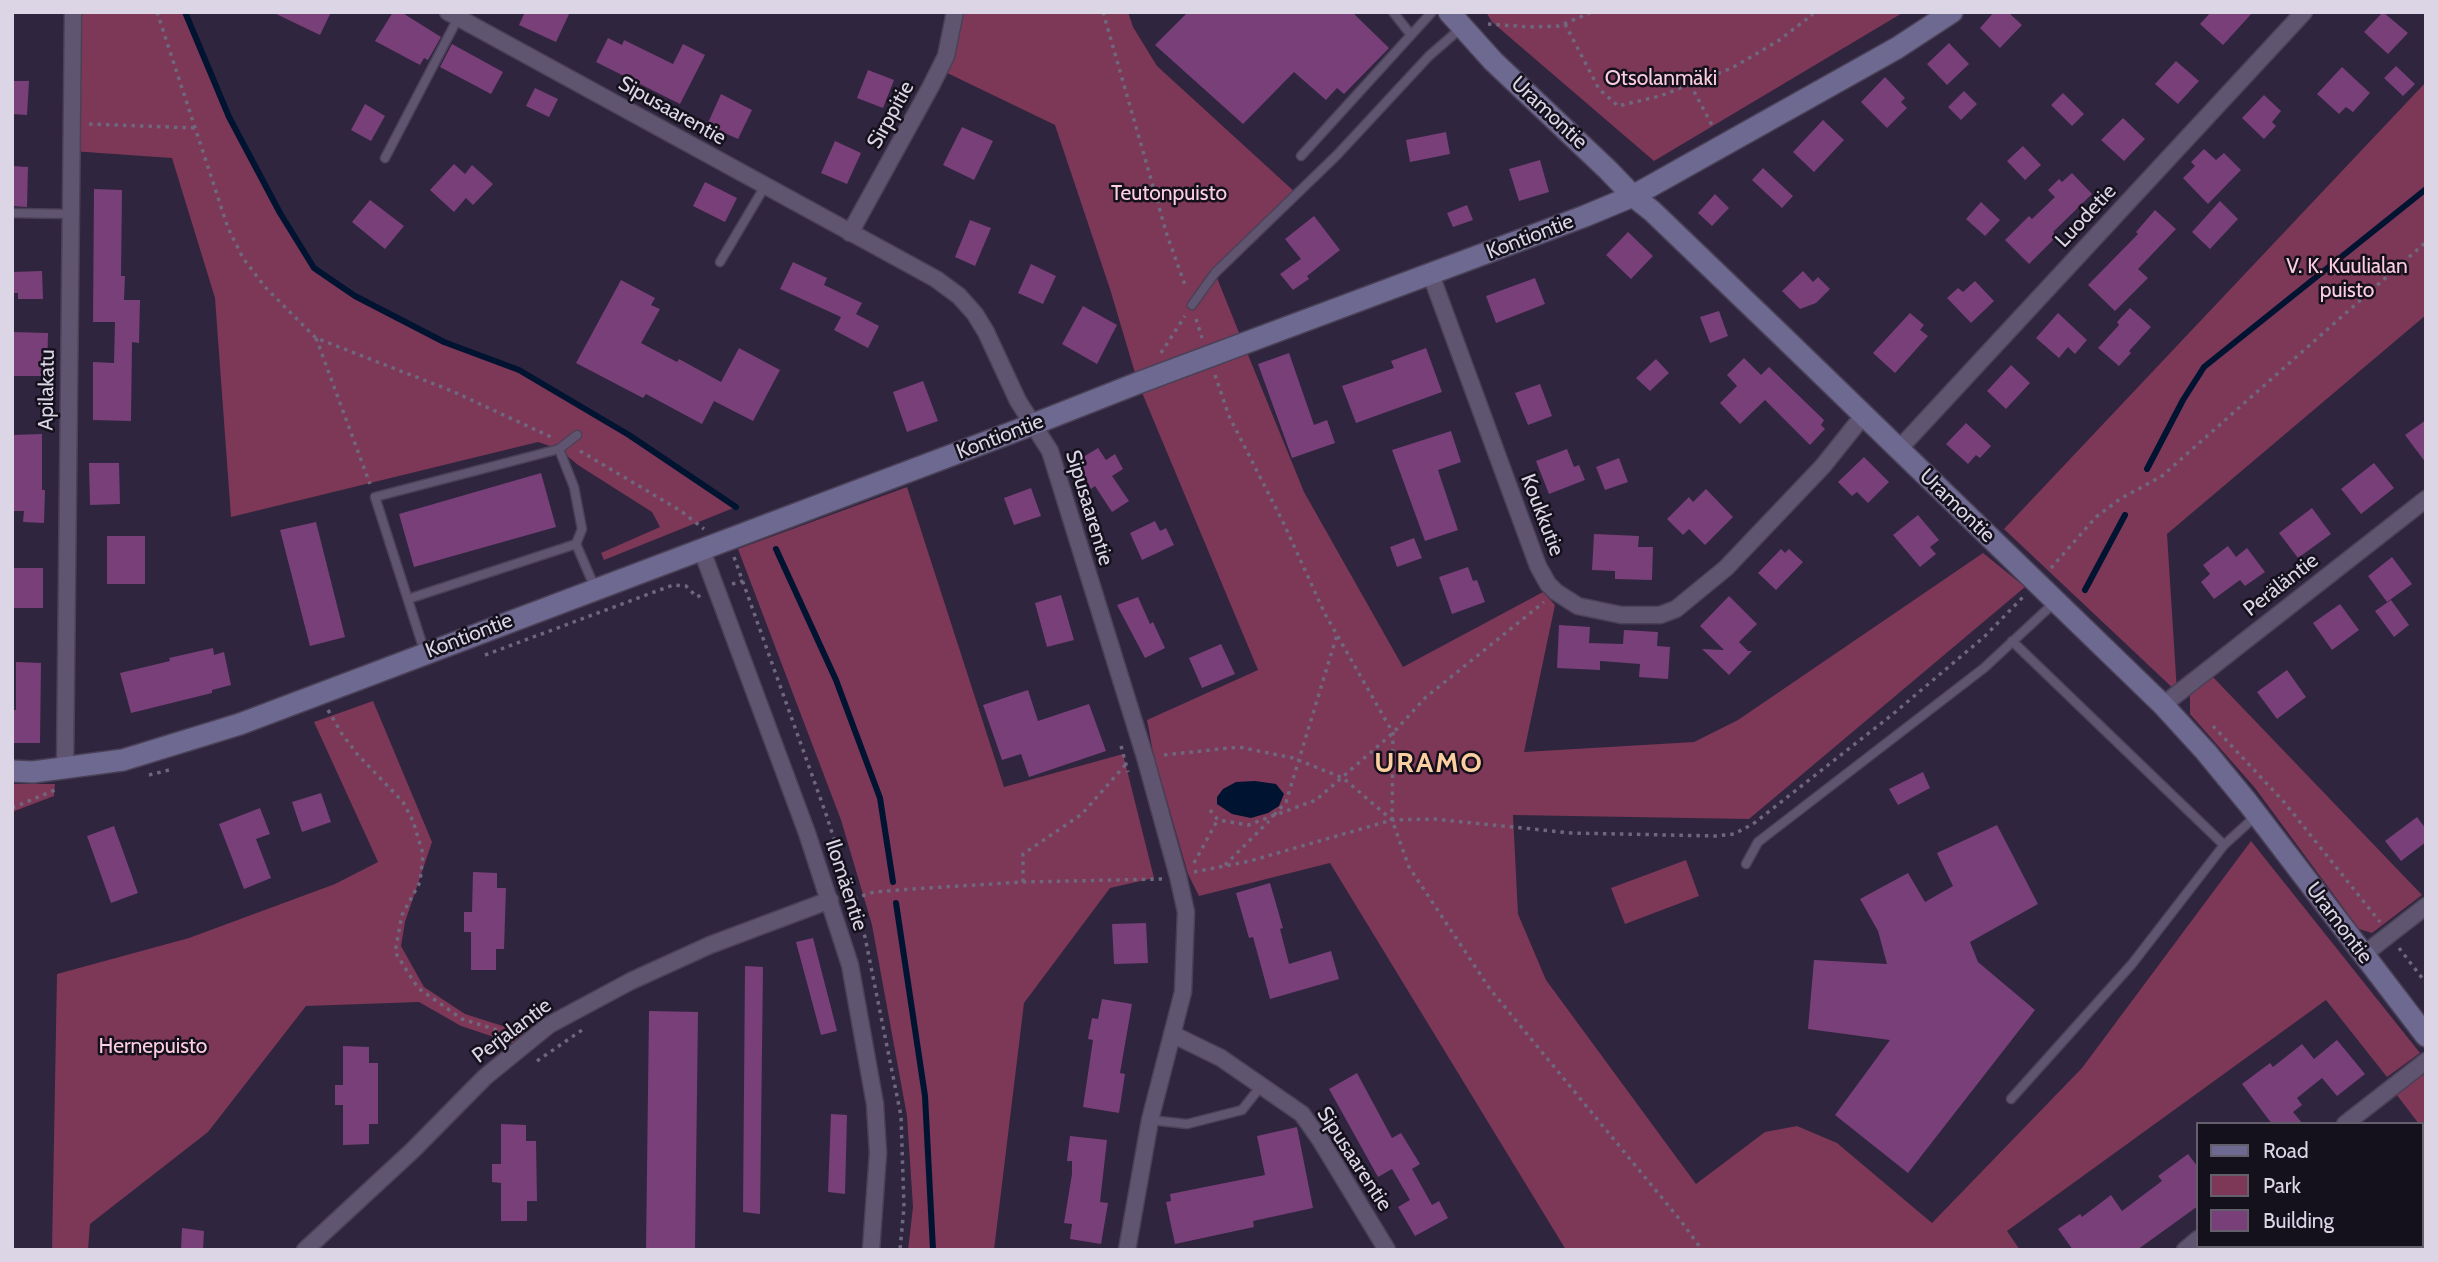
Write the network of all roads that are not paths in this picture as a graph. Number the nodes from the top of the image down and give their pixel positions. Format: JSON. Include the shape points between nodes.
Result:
{"nodes":[{"id":1,"x":73,"y":12,"type":"edge"},
{"id":2,"x":955,"y":12,"type":"edge"},
{"id":3,"x":1393,"y":12,"type":"edge"},
{"id":4,"x":1432,"y":12,"type":"edge"},
{"id":5,"x":1952,"y":12,"type":"edge"},
{"id":6,"x":2304,"y":12,"type":"edge"},
{"id":7,"x":453,"y":15,"type":"edge"},
{"id":8,"x":1463,"y":21,"type":"edge"},
{"id":9,"x":1411,"y":35,"type":"junction"},
{"id":10,"x":1301,"y":156,"type":"dead end"},
{"id":11,"x":384,"y":158,"type":"dead end"},
{"id":12,"x":765,"y":186,"type":"junction"},
{"id":13,"x":1633,"y":196,"type":"junction"},
{"id":14,"x":12,"y":213,"type":"edge"},
{"id":15,"x":70,"y":214,"type":"junction"},
{"id":16,"x":850,"y":233,"type":"junction"},
{"id":17,"x":720,"y":262,"type":"dead end"},
{"id":18,"x":1431,"y":275,"type":"junction"},
{"id":19,"x":1192,"y":305,"type":"road end"},
{"id":20,"x":1863,"y":416,"type":"junction"},
{"id":21,"x":1034,"y":424,"type":"junction"},
{"id":22,"x":577,"y":435,"type":"dead end"},
{"id":23,"x":562,"y":446,"type":"junction"},
{"id":24,"x":1898,"y":450,"type":"junction"},
{"id":25,"x":2426,"y":499,"type":"edge"},
{"id":26,"x":705,"y":540,"type":"junction"},
{"id":27,"x":576,"y":544,"type":"junction"},
{"id":28,"x":595,"y":588,"type":"junction"},
{"id":29,"x":408,"y":599,"type":"junction"},
{"id":30,"x":2056,"y":601,"type":"junction"},
{"id":31,"x":2011,"y":641,"type":"junction"},
{"id":32,"x":425,"y":653,"type":"junction"},
{"id":33,"x":2163,"y":705,"type":"junction"},
{"id":34,"x":65,"y":768,"type":"junction"},
{"id":35,"x":12,"y":771,"type":"edge"},
{"id":36,"x":2257,"y":814,"type":"junction"},
{"id":37,"x":2224,"y":845,"type":"junction"},
{"id":38,"x":1746,"y":864,"type":"dead end"},
{"id":39,"x":831,"y":904,"type":"junction"},
{"id":40,"x":2426,"y":906,"type":"edge"},
{"id":41,"x":2363,"y":955,"type":"junction"},
{"id":42,"x":1172,"y":1034,"type":"junction"},
{"id":43,"x":2426,"y":1036,"type":"edge"},
{"id":44,"x":2426,"y":1061,"type":"edge"},
{"id":45,"x":1261,"y":1086,"type":"junction"},
{"id":46,"x":2011,"y":1099,"type":"dead end"},
{"id":47,"x":1150,"y":1120,"type":"junction"},
{"id":48,"x":2348,"y":1122,"type":"edge"},
{"id":49,"x":305,"y":1250,"type":"edge"},
{"id":50,"x":872,"y":1250,"type":"edge"},
{"id":51,"x":1127,"y":1250,"type":"edge"},
{"id":52,"x":1387,"y":1250,"type":"edge"}],
"edges":[{"from":1,"to":15,"type":"street","name":"Apilakatu"},
{"from":2,"to":16,"type":"street","name":"Sirppitie","via":[[946,56],[932,86]]},
{"from":3,"to":9,"type":"lane"},
{"from":4,"to":9,"type":"lane"},
{"from":5,"to":13,"type":"street","name":"Kontiontie","via":[[1897,48]]},
{"from":6,"to":24,"type":"street","name":"Luodetie"},
{"from":7,"to":11,"type":"lane"},
{"from":7,"to":12,"type":"street","name":"Sipusaarentie"},
{"from":8,"to":13,"type":"street","name":"Uramontie","via":[[1493,61]]},
{"from":8,"to":19,"type":"lane","via":[[1337,155],[1215,273]]},
{"from":9,"to":10,"type":"lane"},
{"from":12,"to":16,"type":"street","name":"Sipusaarentie"},
{"from":12,"to":17,"type":"lane"},
{"from":13,"to":18,"type":"street","name":"Kontiontie"},
{"from":13,"to":20,"type":"street","name":"Uramontie"},
{"from":14,"to":15,"type":"lane"},
{"from":15,"to":34,"type":"street","name":"Apilakatu"},
{"from":16,"to":21,"type":"street","name":"Sipusaarentie","via":[[959,296],[975,314]]},
{"from":18,"to":20,"type":"street","name":"Koukkutie","via":[[1538,566],[1556,593],[1577,606],[1621,615],[1660,615],[1676,609],[1726,568],[1823,466]]},
{"from":18,"to":21,"type":"street","name":"Kontiontie"},
{"from":20,"to":24,"type":"street","name":"Uramontie"},
{"from":21,"to":26,"type":"street","name":"Kontiontie"},
{"from":21,"to":42,"type":"street","name":"Sipusaarentie","via":[[1050,451],[1183,875],[1186,962]]},
{"from":22,"to":23,"type":"lane"},
{"from":23,"to":27,"type":"lane","via":[[582,529]]},
{"from":23,"to":29,"type":"lane","via":[[375,497]]},
{"from":24,"to":30,"type":"street","name":"Uramontie"},
{"from":25,"to":33,"type":"street","name":"Peräläntie"},
{"from":26,"to":28,"type":"street","name":"Kontiontie"},
{"from":26,"to":39,"type":"street","name":"Ilomäentie"},
{"from":27,"to":28,"type":"lane"},
{"from":27,"to":29,"type":"lane"},
{"from":28,"to":32,"type":"street","name":"Kontiontie"},
{"from":29,"to":32,"type":"lane"},
{"from":30,"to":31,"type":"lane"},
{"from":30,"to":33,"type":"street","name":"Uramontie"},
{"from":31,"to":37,"type":"lane"},
{"from":31,"to":38,"type":"lane","via":[[1962,685],[1758,842]]},
{"from":32,"to":34,"type":"street","name":"Kontiontie","via":[[158,751]]},
{"from":33,"to":36,"type":"street","name":"Uramontie"},
{"from":34,"to":35,"type":"street","name":"Kontiontie"},
{"from":36,"to":37,"type":"lane"},
{"from":36,"to":41,"type":"street","name":"Uramontie"},
{"from":37,"to":46,"type":"lane","via":[[2132,964]]},
{"from":39,"to":49,"type":"street","name":"Perjalantie","via":[[710,945],[549,1025],[485,1077]]},
{"from":39,"to":50,"type":"street","name":"Ilomäentie","via":[[850,965],[875,1104],[878,1153]]},
{"from":40,"to":41,"type":"street"},
{"from":41,"to":43,"type":"street","name":"Uramontie"},
{"from":42,"to":45,"type":"street","name":"Sipusaarentie","via":[[1221,1058]]},
{"from":42,"to":47,"type":"street","name":"Sipusaarentie"},
{"from":44,"to":48,"type":"street"},
{"from":45,"to":47,"type":"lane","via":[[1242,1110],[1187,1124]]},
{"from":45,"to":52,"type":"street","name":"Sipusaarentie","via":[[1302,1114]]},
{"from":47,"to":51,"type":"street","name":"Sipusaarentie"}]}
